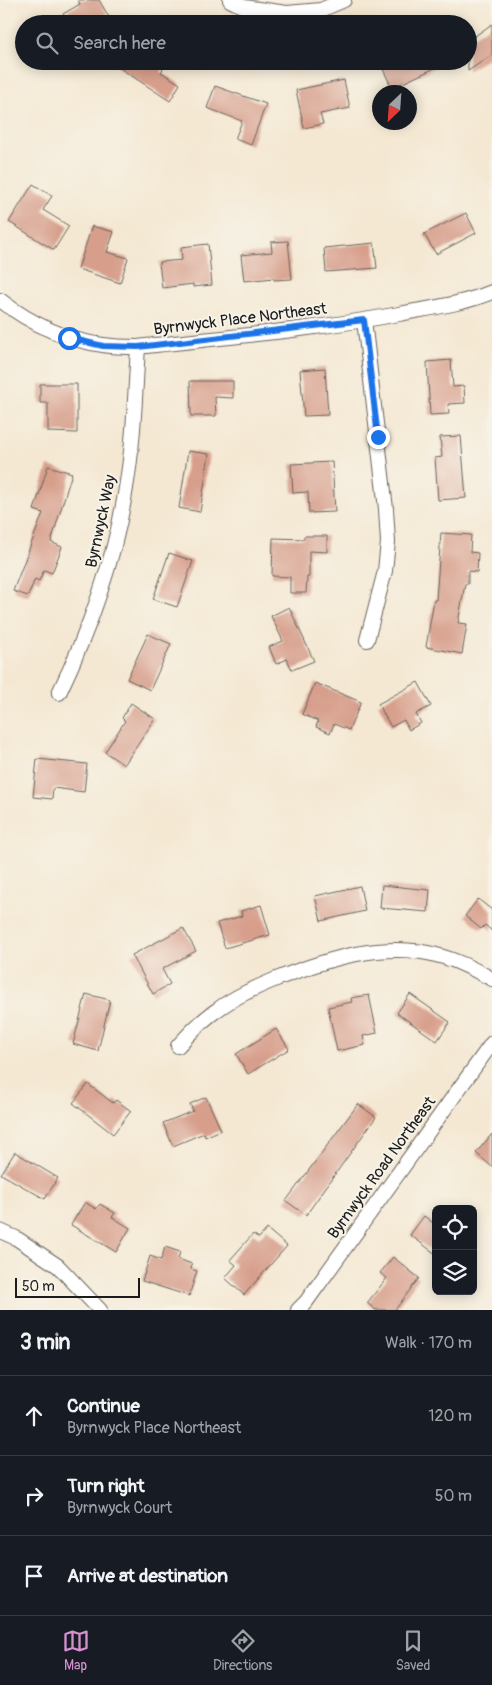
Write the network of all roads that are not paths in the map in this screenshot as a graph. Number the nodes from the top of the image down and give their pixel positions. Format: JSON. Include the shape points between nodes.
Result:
{"nodes":[{"id":1,"x":230,"y":0,"type":"edge"},
{"id":2,"x":344,"y":0,"type":"edge"},
{"id":3,"x":492,"y":292,"type":"edge"},
{"id":4,"x":0,"y":300,"type":"edge"},
{"id":5,"x":364,"y":320,"type":"junction"},
{"id":6,"x":138,"y":347,"type":"junction"},
{"id":7,"x":367,"y":640,"type":"dead end"},
{"id":8,"x":59,"y":693,"type":"dead end"},
{"id":9,"x":492,"y":979,"type":"edge"},
{"id":10,"x":492,"y":1043,"type":"edge"},
{"id":11,"x":178,"y":1046,"type":"dead end"},
{"id":12,"x":0,"y":1231,"type":"edge"},
{"id":13,"x":100,"y":1310,"type":"edge"},
{"id":14,"x":298,"y":1310,"type":"edge"}],
"edges":[{"from":1,"to":2,"type":"street","via":[[244,7],[287,13],[321,10]]},
{"from":3,"to":5,"type":"street","name":"Byrnwyck Place Northeast","via":[[476,299]]},
{"from":4,"to":6,"type":"street","name":"Byrnwyck Place Northeast","via":[[41,326],[69,338],[103,346]]},
{"from":5,"to":6,"type":"street","name":"Byrnwyck Place Northeast"},
{"from":5,"to":7,"type":"street","via":[[388,542],[385,571]]},
{"from":6,"to":8,"type":"street","name":"Byrnwyck Way","via":[[132,440],[113,552],[80,649]]},
{"from":9,"to":11,"type":"street","via":[[439,956],[412,951],[385,950],[351,955],[303,968],[252,990],[217,1010]]},
{"from":10,"to":14,"type":"street","name":"Byrnwyck Road Northeast"},
{"from":12,"to":13,"type":"street","via":[[58,1266]]}]}
